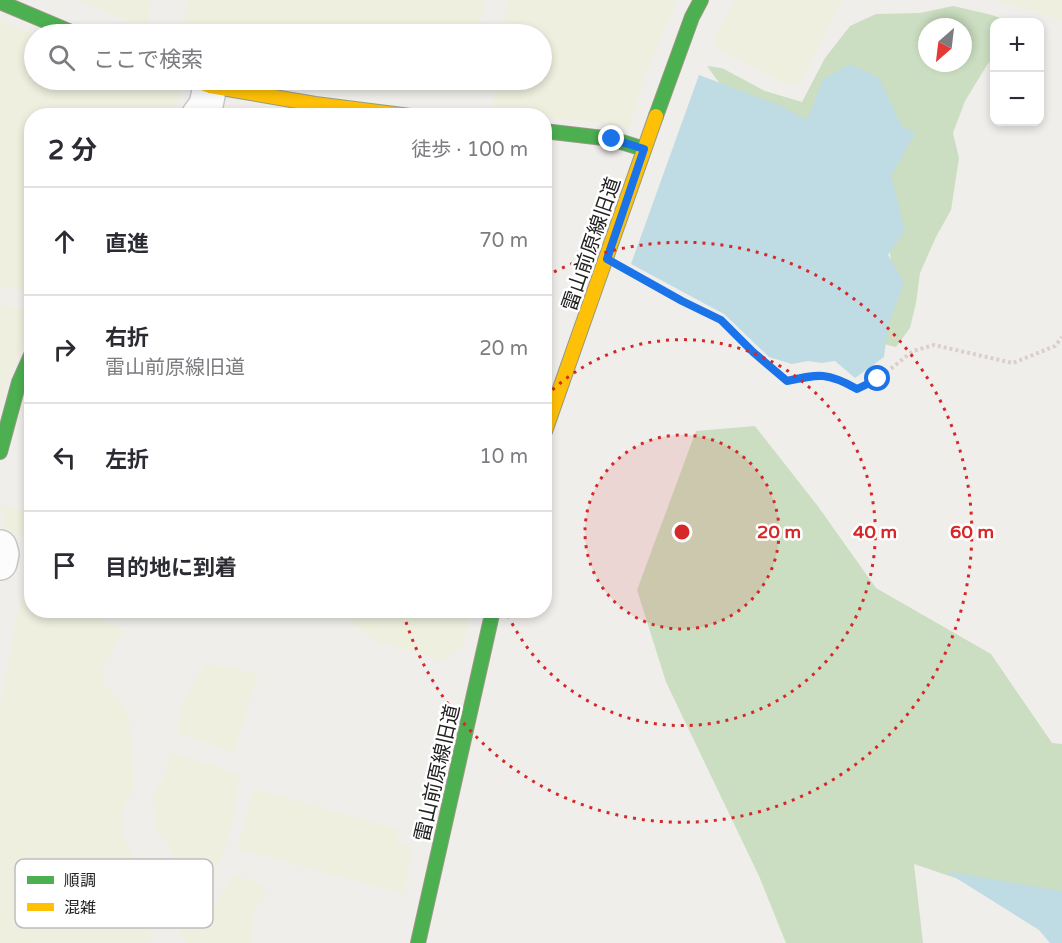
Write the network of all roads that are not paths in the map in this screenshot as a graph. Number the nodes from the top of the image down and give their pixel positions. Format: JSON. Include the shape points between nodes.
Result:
{"nodes":[{"id":1,"x":701,"y":0,"type":"edge"},
{"id":2,"x":0,"y":2,"type":"edge"},
{"id":3,"x":52,"y":24,"type":"edge"},
{"id":4,"x":200,"y":94,"type":"edge"},
{"id":5,"x":341,"y":108,"type":"edge"},
{"id":6,"x":552,"y":132,"type":"edge"},
{"id":7,"x":644,"y":149,"type":"junction"},
{"id":8,"x":24,"y":371,"type":"edge"},
{"id":9,"x":552,"y":412,"type":"edge"},
{"id":10,"x":0,"y":452,"type":"edge"},
{"id":11,"x":0,"y":547,"type":"edge"},
{"id":12,"x":0,"y":563,"type":"edge"},
{"id":13,"x":490,"y":618,"type":"edge"},
{"id":14,"x":418,"y":943,"type":"edge"}],
"edges":[{"from":1,"to":7,"type":"street","name":"雷山前原線旧道"},
{"from":2,"to":3,"type":"street"},
{"from":4,"to":5,"type":"street"},
{"from":6,"to":7,"type":"street","via":[[612,139]]},
{"from":7,"to":9,"type":"street","name":"雷山前原線旧道"},
{"from":8,"to":10,"type":"street"},
{"from":11,"to":12,"type":"street"},
{"from":13,"to":14,"type":"street","name":"雷山前原線旧道"}]}
